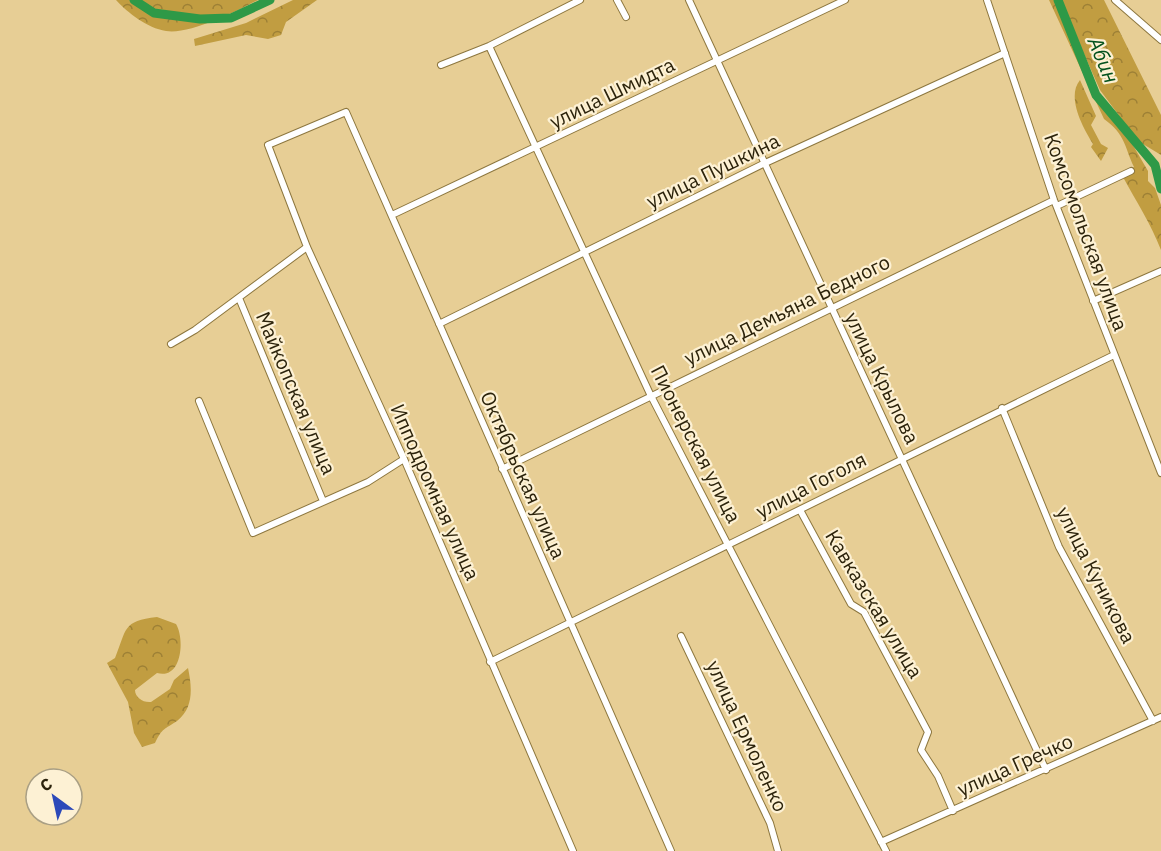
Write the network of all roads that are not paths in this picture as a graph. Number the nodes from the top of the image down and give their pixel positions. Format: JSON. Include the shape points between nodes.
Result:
{"nodes":[{"id":1,"x":580,"y":0,"type":"edge"},
{"id":2,"x":617,"y":0,"type":"edge"},
{"id":3,"x":689,"y":0,"type":"edge"},
{"id":4,"x":845,"y":0,"type":"edge"},
{"id":5,"x":987,"y":0,"type":"edge"},
{"id":6,"x":1115,"y":0,"type":"edge"},
{"id":7,"x":626,"y":17,"type":"dead end"},
{"id":8,"x":1161,"y":40,"type":"edge"},
{"id":9,"x":489,"y":46,"type":"junction"},
{"id":10,"x":1005,"y":53,"type":"junction"},
{"id":11,"x":718,"y":60,"type":"junction"},
{"id":12,"x":441,"y":65,"type":"dead end"},
{"id":13,"x":346,"y":112,"type":"joint"},
{"id":14,"x":537,"y":147,"type":"junction"},
{"id":15,"x":763,"y":164,"type":"junction"},
{"id":16,"x":1131,"y":171,"type":"dead end"},
{"id":17,"x":1056,"y":203,"type":"junction"},
{"id":18,"x":392,"y":215,"type":"junction"},
{"id":19,"x":307,"y":247,"type":"junction"},
{"id":20,"x":584,"y":252,"type":"junction"},
{"id":21,"x":1161,"y":272,"type":"edge"},
{"id":22,"x":239,"y":298,"type":"junction"},
{"id":23,"x":1093,"y":301,"type":"junction"},
{"id":24,"x":831,"y":308,"type":"junction"},
{"id":25,"x":439,"y":324,"type":"junction"},
{"id":26,"x":171,"y":344,"type":"dead end"},
{"id":27,"x":1114,"y":355,"type":"junction"},
{"id":28,"x":650,"y":394,"type":"junction"},
{"id":29,"x":199,"y":401,"type":"dead end"},
{"id":30,"x":1002,"y":408,"type":"junction"},
{"id":31,"x":902,"y":457,"type":"junction"},
{"id":32,"x":404,"y":459,"type":"junction"},
{"id":33,"x":502,"y":469,"type":"junction"},
{"id":34,"x":1161,"y":473,"type":"edge"},
{"id":35,"x":323,"y":501,"type":"junction"},
{"id":36,"x":800,"y":510,"type":"junction"},
{"id":37,"x":729,"y":544,"type":"junction"},
{"id":38,"x":570,"y":621,"type":"junction"},
{"id":39,"x":681,"y":636,"type":"dead end"},
{"id":40,"x":490,"y":662,"type":"junction"},
{"id":41,"x":1161,"y":717,"type":"edge"},
{"id":42,"x":1153,"y":721,"type":"junction"},
{"id":43,"x":1046,"y":770,"type":"junction"},
{"id":44,"x":953,"y":811,"type":"junction"},
{"id":45,"x":881,"y":842,"type":"junction"},
{"id":46,"x":573,"y":851,"type":"edge"},
{"id":47,"x":671,"y":851,"type":"edge"},
{"id":48,"x":778,"y":851,"type":"edge"},
{"id":49,"x":886,"y":851,"type":"edge"}],
"edges":[{"from":1,"to":9,"type":"street"},
{"from":2,"to":7,"type":"street"},
{"from":3,"to":11,"type":"street","name":"улица Крылова"},
{"from":4,"to":11,"type":"street","name":"улица Шмидта"},
{"from":5,"to":10,"type":"street","name":"Комсомольская улица"},
{"from":6,"to":8,"type":"street"},
{"from":9,"to":12,"type":"street"},
{"from":9,"to":14,"type":"street","name":"Пионерская улица"},
{"from":10,"to":15,"type":"street","name":"улица Пушкина"},
{"from":10,"to":17,"type":"street","name":"Комсомольская улица"},
{"from":11,"to":14,"type":"street","name":"улица Шмидта"},
{"from":11,"to":15,"type":"street","name":"улица Крылова"},
{"from":13,"to":18,"type":"street","name":"Октябрьская улица"},
{"from":13,"to":19,"type":"street","name":"Ипподромная улица","via":[[268,145]]},
{"from":14,"to":18,"type":"street","name":"улица Шмидта"},
{"from":14,"to":20,"type":"street","name":"Пионерская улица"},
{"from":15,"to":20,"type":"street","name":"улица Пушкина"},
{"from":15,"to":24,"type":"street","name":"улица Крылова"},
{"from":16,"to":17,"type":"street","name":"улица Демьяна Бедного"},
{"from":17,"to":23,"type":"street","name":"Комсомольская улица"},
{"from":17,"to":24,"type":"street","name":"улица Демьяна Бедного"},
{"from":18,"to":25,"type":"street","name":"Октябрьская улица"},
{"from":19,"to":22,"type":"street"},
{"from":19,"to":32,"type":"street","name":"Ипподромная улица"},
{"from":20,"to":25,"type":"street","name":"улица Пушкина"},
{"from":20,"to":28,"type":"street","name":"Пионерская улица"},
{"from":21,"to":23,"type":"street"},
{"from":22,"to":26,"type":"street"},
{"from":22,"to":35,"type":"street","name":"Майкопская улица"},
{"from":23,"to":27,"type":"street","name":"Комсомольская улица"},
{"from":24,"to":28,"type":"street","name":"улица Демьяна Бедного"},
{"from":24,"to":31,"type":"street","name":"улица Крылова"},
{"from":25,"to":33,"type":"street","name":"Октябрьская улица"},
{"from":27,"to":30,"type":"street","name":"улица Гоголя"},
{"from":27,"to":34,"type":"street","name":"Комсомольская улица"},
{"from":28,"to":33,"type":"street","name":"улица Демьяна Бедного"},
{"from":28,"to":37,"type":"street","name":"Пионерская улица"},
{"from":29,"to":35,"type":"street","via":[[253,533]]},
{"from":30,"to":31,"type":"street","name":"улица Гоголя"},
{"from":30,"to":42,"type":"street","name":"улица Куникова","via":[[1059,547]]},
{"from":31,"to":36,"type":"street","name":"улица Гоголя"},
{"from":31,"to":43,"type":"street","name":"улица Крылова"},
{"from":32,"to":35,"type":"street","via":[[368,482]]},
{"from":32,"to":40,"type":"street","name":"Ипподромная улица"},
{"from":33,"to":38,"type":"street","name":"Октябрьская улица"},
{"from":36,"to":37,"type":"street","name":"улица Гоголя"},
{"from":36,"to":44,"type":"street","name":"Кавказская улица","via":[[851,604],[864,612],[928,732],[921,750]]},
{"from":37,"to":38,"type":"street","name":"улица Гоголя"},
{"from":37,"to":45,"type":"street","name":"Пионерская улица"},
{"from":38,"to":40,"type":"street","name":"улица Гоголя"},
{"from":38,"to":47,"type":"street","name":"Октябрьская улица"},
{"from":39,"to":48,"type":"street","name":"улица Ермоленко","via":[[770,823]]},
{"from":40,"to":46,"type":"street","name":"Ипподромная улица"},
{"from":41,"to":42,"type":"street","name":"улица Гречко"},
{"from":42,"to":43,"type":"street","name":"улица Гречко"},
{"from":43,"to":44,"type":"street","name":"улица Гречко"},
{"from":44,"to":45,"type":"street","name":"улица Гречко"},
{"from":45,"to":49,"type":"street","name":"Пионерская улица"}]}
